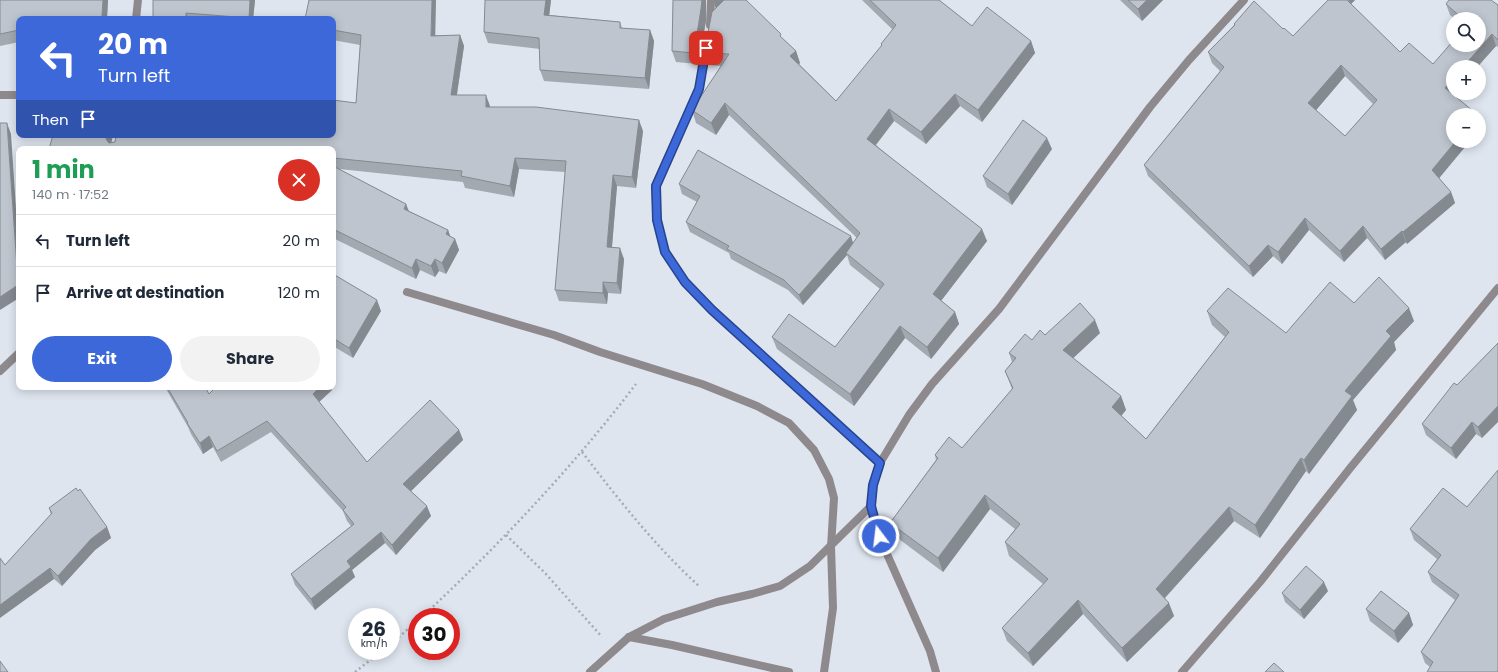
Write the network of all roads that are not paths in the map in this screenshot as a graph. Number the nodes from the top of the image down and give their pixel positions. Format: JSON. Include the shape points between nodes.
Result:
{"nodes":[{"id":1,"x":138,"y":0,"type":"edge"},
{"id":2,"x":711,"y":0,"type":"edge"},
{"id":3,"x":1244,"y":0,"type":"edge"},
{"id":4,"x":136,"y":16,"type":"edge"},
{"id":5,"x":0,"y":95,"type":"edge"},
{"id":6,"x":16,"y":95,"type":"edge"},
{"id":7,"x":1498,"y":288,"type":"edge"},
{"id":8,"x":407,"y":292,"type":"dead end"},
{"id":9,"x":16,"y":356,"type":"edge"},
{"id":10,"x":0,"y":371,"type":"edge"},
{"id":11,"x":880,"y":463,"type":"junction"},
{"id":12,"x":871,"y":506,"type":"junction"},
{"id":13,"x":831,"y":547,"type":"junction"},
{"id":14,"x":629,"y":637,"type":"junction"},
{"id":15,"x":590,"y":672,"type":"edge"},
{"id":16,"x":789,"y":672,"type":"edge"},
{"id":17,"x":824,"y":672,"type":"edge"},
{"id":18,"x":936,"y":672,"type":"edge"},
{"id":19,"x":1182,"y":672,"type":"edge"}],
"edges":[{"from":1,"to":4,"type":"street"},
{"from":2,"to":11,"type":"street","via":[[714,18],[699,89],[656,186],[657,220],[665,252],[685,282],[712,310]]},
{"from":3,"to":11,"type":"street","via":[[1150,107],[999,309],[932,384],[909,415]]},
{"from":5,"to":6,"type":"street"},
{"from":7,"to":19,"type":"street","via":[[1260,582]]},
{"from":8,"to":13,"type":"street","via":[[547,333],[702,384],[757,406],[789,423],[814,450],[829,478],[834,498]]},
{"from":9,"to":10,"type":"street"},
{"from":11,"to":12,"type":"street","via":[[873,485]]},
{"from":12,"to":13,"type":"street"},
{"from":12,"to":18,"type":"street","via":[[879,536],[930,651]]},
{"from":13,"to":14,"type":"street","via":[[810,566],[780,586],[664,619]]},
{"from":13,"to":17,"type":"street","via":[[833,608]]},
{"from":14,"to":15,"type":"street"},
{"from":14,"to":16,"type":"street"}]}
